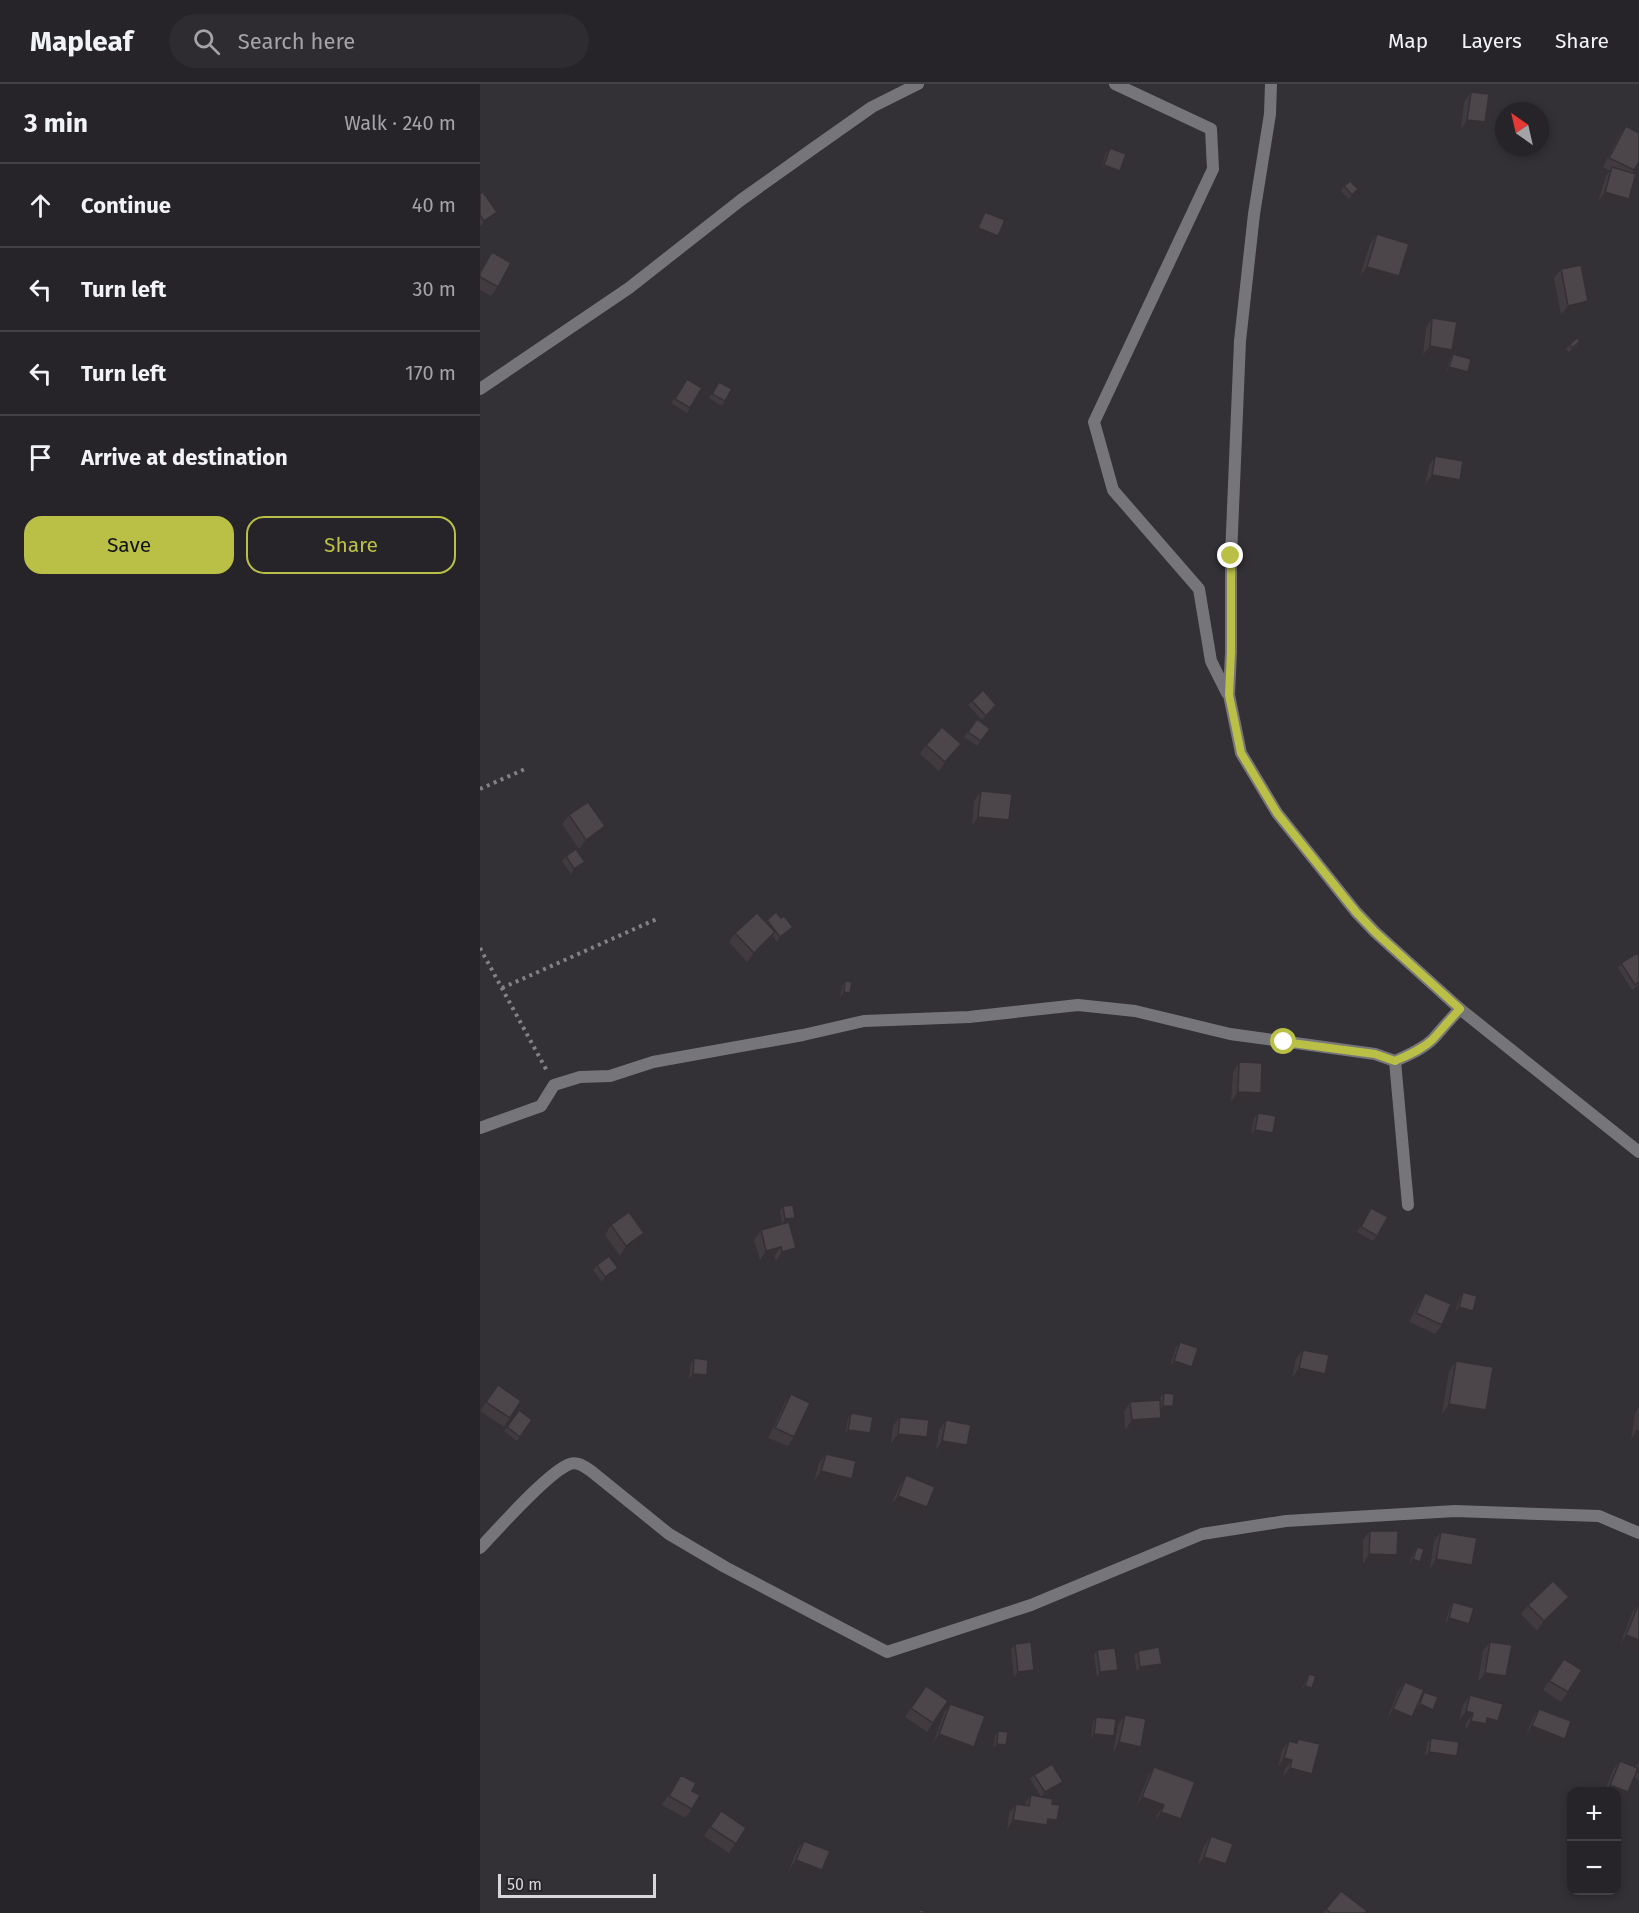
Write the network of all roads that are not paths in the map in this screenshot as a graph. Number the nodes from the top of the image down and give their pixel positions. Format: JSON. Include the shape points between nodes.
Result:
{"nodes":[{"id":1,"x":918,"y":84,"type":"edge"},
{"id":2,"x":1114,"y":84,"type":"edge"},
{"id":3,"x":1271,"y":84,"type":"edge"},
{"id":4,"x":480,"y":389,"type":"edge"},
{"id":5,"x":1229,"y":695,"type":"junction"},
{"id":6,"x":1460,"y":1009,"type":"junction"},
{"id":7,"x":1395,"y":1061,"type":"junction"},
{"id":8,"x":480,"y":1128,"type":"edge"},
{"id":9,"x":1639,"y":1152,"type":"edge"},
{"id":10,"x":1408,"y":1205,"type":"dead end"},
{"id":11,"x":1639,"y":1533,"type":"edge"},
{"id":12,"x":480,"y":1548,"type":"edge"}],
"edges":[{"from":1,"to":4,"type":"street","via":[[872,107],[741,200],[628,288]]},
{"from":2,"to":5,"type":"street","via":[[1211,129],[1213,169],[1094,422],[1113,490],[1199,589],[1211,661]]},
{"from":3,"to":5,"type":"street","via":[[1240,341]]},
{"from":5,"to":6,"type":"street","via":[[1241,753],[1277,813],[1356,912]]},
{"from":6,"to":7,"type":"street","via":[[1420,1049]]},
{"from":6,"to":9,"type":"street"},
{"from":7,"to":8,"type":"street","via":[[1375,1054],[1230,1034],[1135,1011],[1078,1005],[969,1017],[864,1021],[653,1062],[610,1076],[580,1077],[554,1084],[541,1106]]},
{"from":7,"to":10,"type":"street"},
{"from":11,"to":12,"type":"street","via":[[1599,1516],[1455,1511],[1286,1521],[1202,1534],[1031,1605],[887,1652],[725,1567],[669,1533],[577,1464],[568,1465],[547,1481]]}]}
